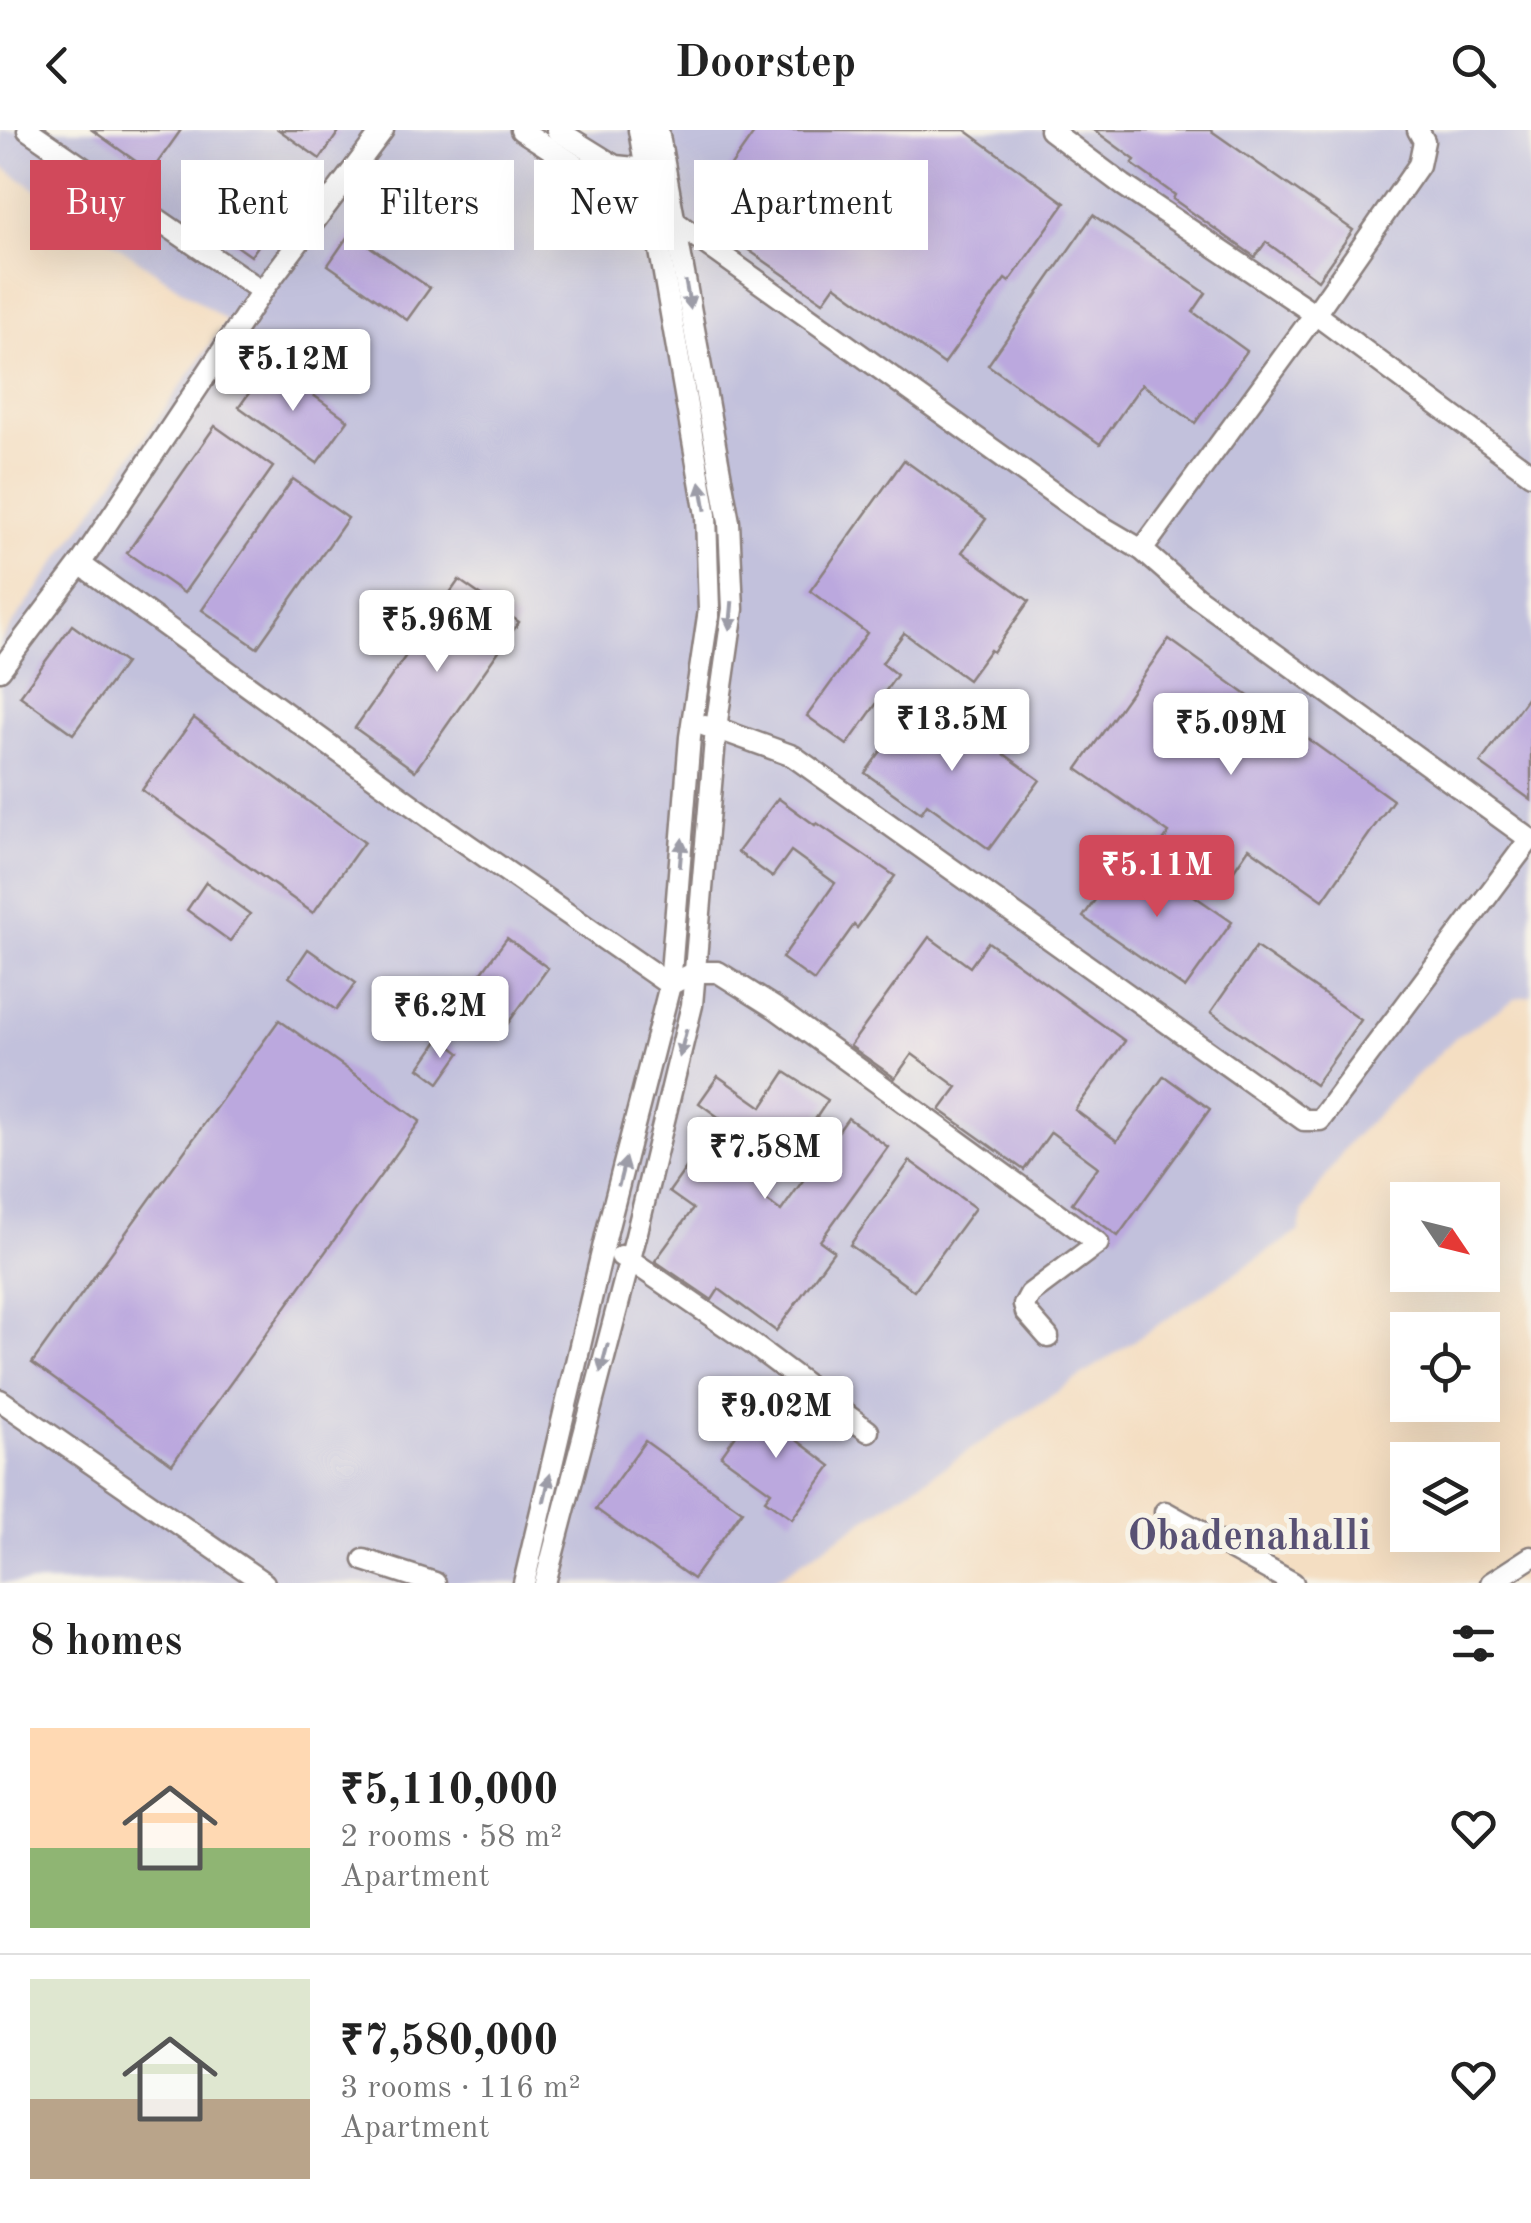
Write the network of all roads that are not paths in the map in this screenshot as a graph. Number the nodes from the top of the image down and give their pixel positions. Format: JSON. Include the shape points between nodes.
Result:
{"nodes":[{"id":1,"x":28,"y":130,"type":"edge"},
{"id":2,"x":384,"y":130,"type":"edge"},
{"id":3,"x":521,"y":130,"type":"edge"},
{"id":4,"x":557,"y":130,"type":"edge"},
{"id":5,"x":639,"y":130,"type":"edge"},
{"id":6,"x":658,"y":130,"type":"edge"},
{"id":7,"x":1050,"y":130,"type":"edge"},
{"id":8,"x":1418,"y":130,"type":"edge"},
{"id":9,"x":570,"y":160,"type":"edge"},
{"id":10,"x":605,"y":160,"type":"edge"},
{"id":11,"x":652,"y":160,"type":"edge"},
{"id":12,"x":656,"y":160,"type":"edge"},
{"id":13,"x":674,"y":225,"type":"edge"},
{"id":14,"x":669,"y":250,"type":"edge"},
{"id":15,"x":672,"y":250,"type":"edge"},
{"id":16,"x":262,"y":291,"type":"junction"},
{"id":17,"x":1315,"y":314,"type":"junction"},
{"id":18,"x":1531,"y":474,"type":"edge"},
{"id":19,"x":1142,"y":550,"type":"junction"},
{"id":20,"x":80,"y":564,"type":"junction"},
{"id":21,"x":0,"y":670,"type":"edge"},
{"id":22,"x":692,"y":724,"type":"junction"},
{"id":23,"x":716,"y":728,"type":"junction"},
{"id":24,"x":1531,"y":839,"type":"edge"},
{"id":25,"x":695,"y":972,"type":"junction"},
{"id":26,"x":670,"y":985,"type":"junction"},
{"id":27,"x":603,"y":1248,"type":"junction"},
{"id":28,"x":630,"y":1260,"type":"junction"},
{"id":29,"x":1048,"y":1337,"type":"dead end"},
{"id":30,"x":0,"y":1400,"type":"edge"},
{"id":31,"x":868,"y":1431,"type":"dead end"},
{"id":32,"x":1165,"y":1512,"type":"dead end"},
{"id":33,"x":1531,"y":1558,"type":"edge"},
{"id":34,"x":364,"y":1560,"type":"dead end"},
{"id":35,"x":264,"y":1583,"type":"edge"},
{"id":36,"x":435,"y":1583,"type":"edge"},
{"id":37,"x":524,"y":1583,"type":"edge"},
{"id":38,"x":545,"y":1583,"type":"edge"},
{"id":39,"x":1292,"y":1583,"type":"edge"},
{"id":40,"x":1491,"y":1583,"type":"edge"}],
"edges":[{"from":1,"to":16,"type":"street"},
{"from":2,"to":16,"type":"street"},
{"from":3,"to":9,"type":"street"},
{"from":4,"to":10,"type":"street"},
{"from":5,"to":11,"type":"street"},
{"from":6,"to":12,"type":"street"},
{"from":7,"to":17,"type":"street"},
{"from":8,"to":17,"type":"street","via":[[1424,140],[1419,165]]},
{"from":13,"to":19,"type":"street"},
{"from":22,"to":14,"type":"street","one_way":true,"via":[[709,610],[706,516]]},
{"from":15,"to":23,"type":"street","one_way":true,"via":[[729,522],[733,609]]},
{"from":16,"to":20,"type":"street"},
{"from":17,"to":18,"type":"street"},
{"from":17,"to":19,"type":"street"},
{"from":19,"to":24,"type":"street","via":[[1194,596]]},
{"from":20,"to":21,"type":"street"},
{"from":20,"to":26,"type":"street"},
{"from":22,"to":23,"type":"street"},
{"from":26,"to":22,"type":"street","one_way":true},
{"from":23,"to":24,"type":"street","via":[[793,756],[1304,1120],[1320,1120]]},
{"from":23,"to":25,"type":"street"},
{"from":25,"to":26,"type":"street"},
{"from":25,"to":28,"type":"street","one_way":true},
{"from":25,"to":29,"type":"street","via":[[718,972],[776,1008],[1098,1243],[1024,1305]]},
{"from":27,"to":26,"type":"street","one_way":true},
{"from":27,"to":28,"type":"street"},
{"from":37,"to":27,"type":"street","one_way":true},
{"from":28,"to":31,"type":"street"},
{"from":28,"to":38,"type":"street","one_way":true},
{"from":30,"to":35,"type":"street"},
{"from":32,"to":39,"type":"street"},
{"from":33,"to":40,"type":"street"},
{"from":34,"to":36,"type":"street"}]}
